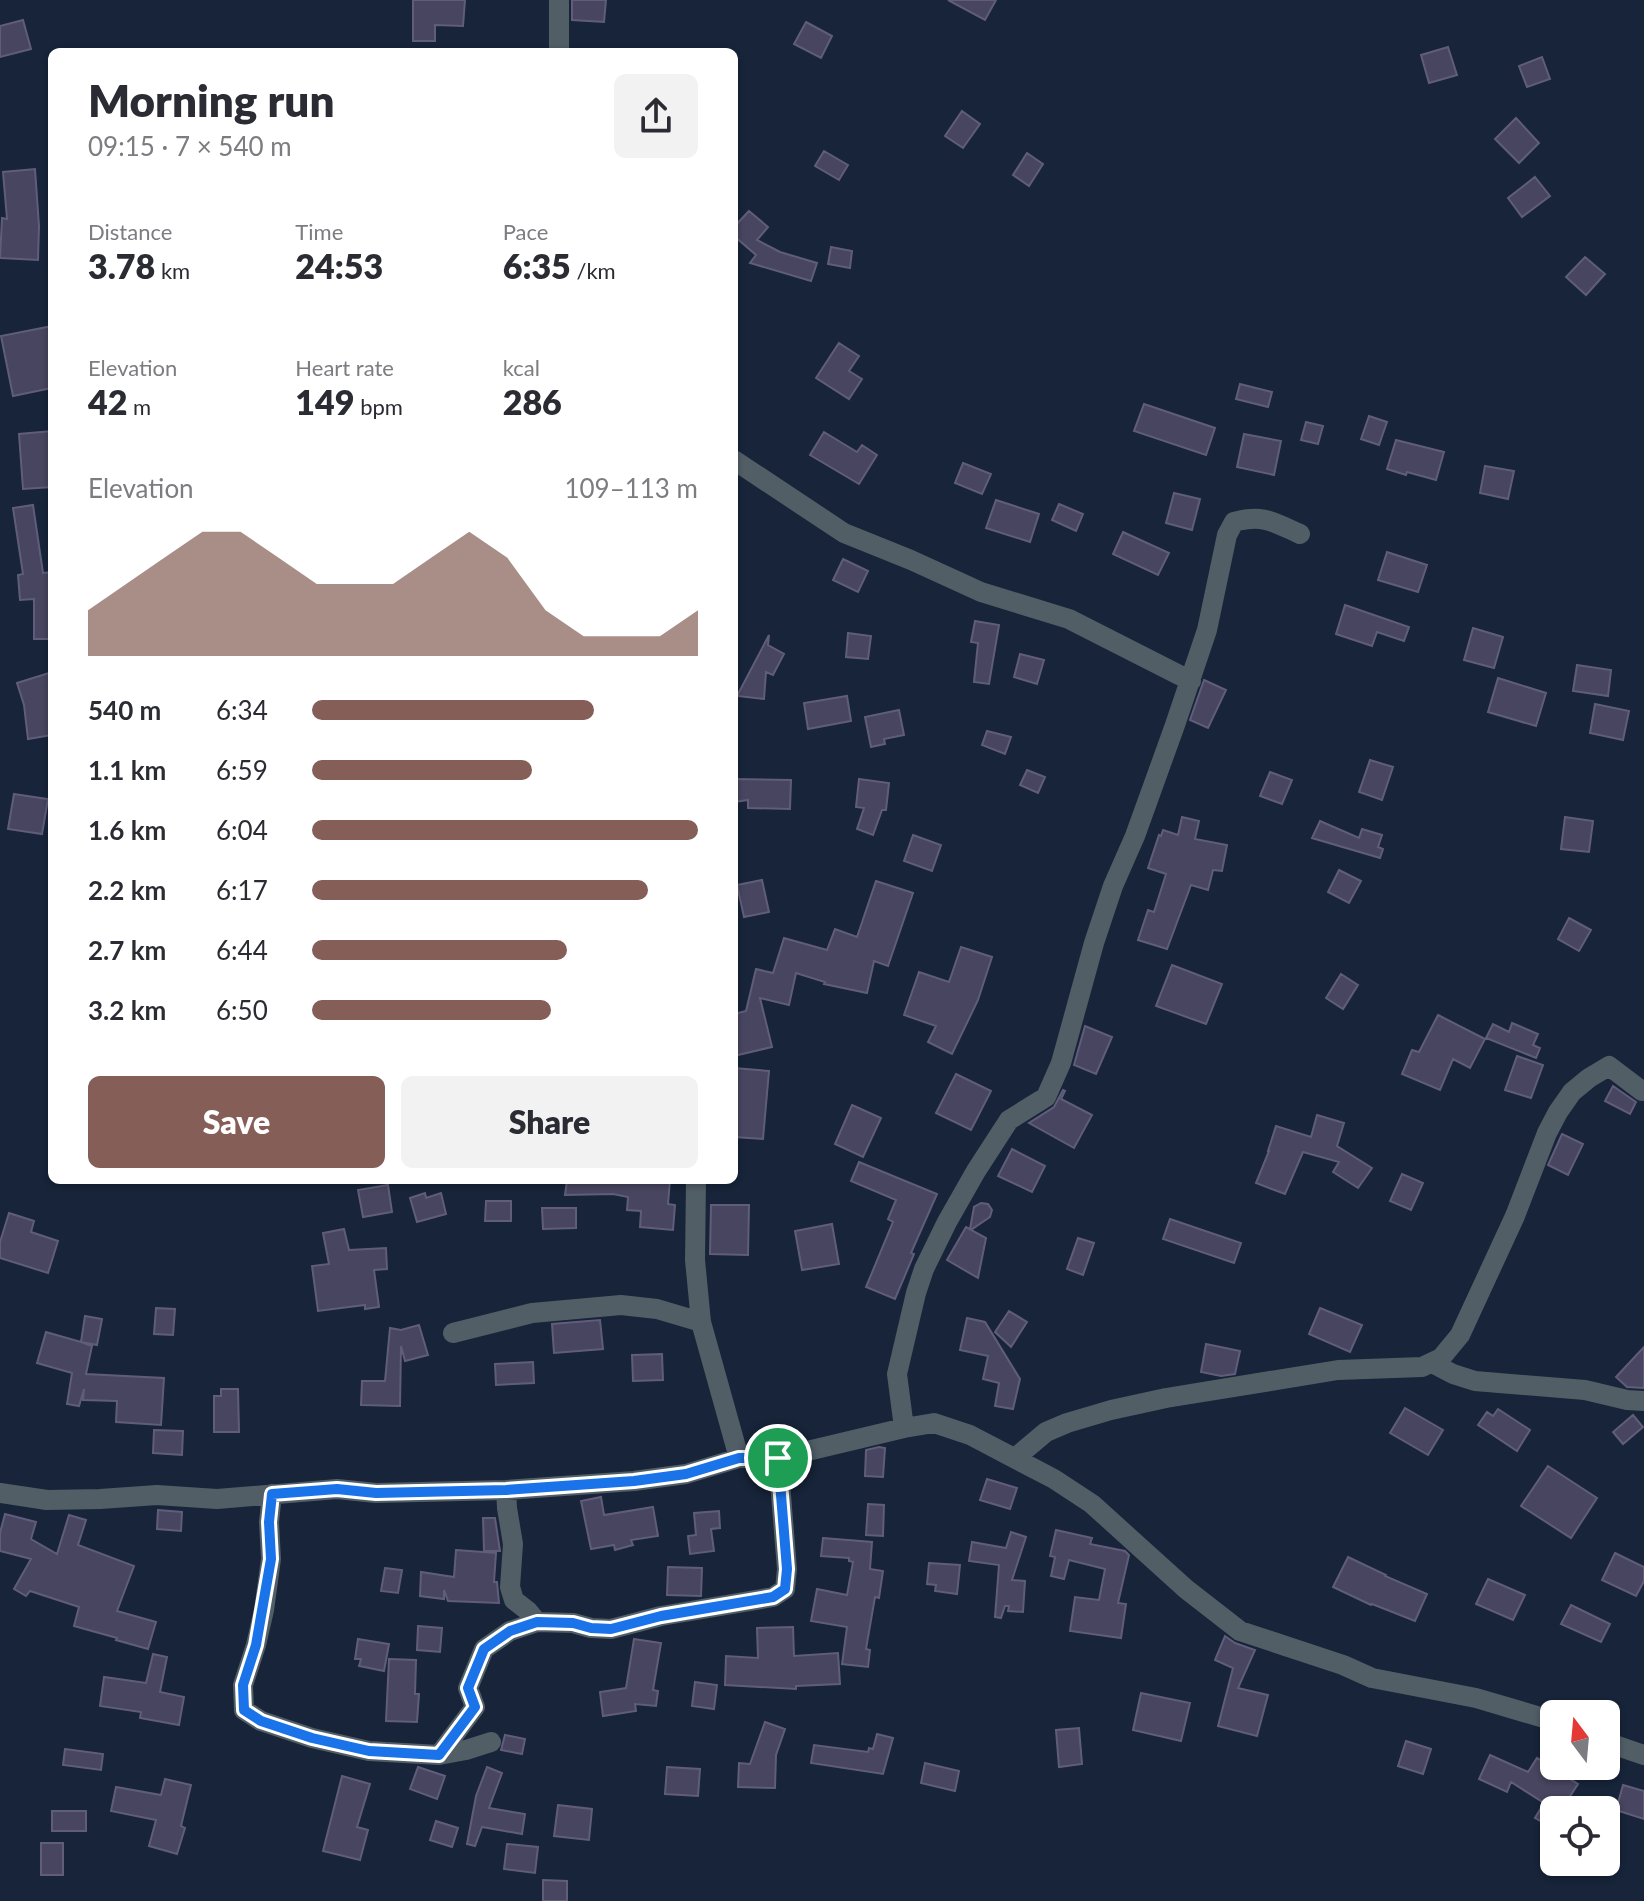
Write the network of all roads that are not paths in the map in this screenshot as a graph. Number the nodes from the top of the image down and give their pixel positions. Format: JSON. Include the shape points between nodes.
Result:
{"nodes":[{"id":1,"x":559,"y":0,"type":"edge"},
{"id":2,"x":559,"y":48,"type":"edge"},
{"id":3,"x":738,"y":463,"type":"edge"},
{"id":4,"x":1300,"y":534,"type":"dead end"},
{"id":5,"x":1191,"y":681,"type":"junction"},
{"id":6,"x":1642,"y":1091,"type":"edge"},
{"id":7,"x":696,"y":1184,"type":"edge"},
{"id":8,"x":701,"y":1322,"type":"junction"},
{"id":9,"x":453,"y":1333,"type":"dead end"},
{"id":10,"x":1432,"y":1363,"type":"junction"},
{"id":11,"x":1644,"y":1401,"type":"edge"},
{"id":12,"x":904,"y":1428,"type":"junction"},
{"id":13,"x":739,"y":1458,"type":"junction"},
{"id":14,"x":778,"y":1458,"type":"junction"},
{"id":15,"x":1015,"y":1458,"type":"junction"},
{"id":16,"x":506,"y":1490,"type":"junction"},
{"id":17,"x":0,"y":1493,"type":"edge"},
{"id":18,"x":272,"y":1494,"type":"junction"},
{"id":19,"x":537,"y":1622,"type":"junction"},
{"id":20,"x":1540,"y":1717,"type":"edge"},
{"id":21,"x":491,"y":1742,"type":"dead end"},
{"id":22,"x":1620,"y":1747,"type":"edge"},
{"id":23,"x":439,"y":1755,"type":"junction"},
{"id":24,"x":1644,"y":1755,"type":"edge"}],
"edges":[{"from":1,"to":2,"type":"street"},
{"from":3,"to":5,"type":"street","via":[[844,533],[981,592],[1069,619]]},
{"from":4,"to":5,"type":"street","via":[[1268,519],[1234,522]]},
{"from":5,"to":12,"type":"street","via":[[1113,886],[1061,1063],[1046,1097],[1009,1120],[924,1269],[897,1374]]},
{"from":6,"to":10,"type":"street","via":[[1609,1066],[1572,1092],[1547,1133],[1460,1335]]},
{"from":7,"to":8,"type":"street"},
{"from":8,"to":9,"type":"street","via":[[621,1305],[532,1313]]},
{"from":8,"to":13,"type":"street"},
{"from":10,"to":11,"type":"street","via":[[1475,1381]]},
{"from":10,"to":15,"type":"street","via":[[1338,1370],[1166,1398],[1067,1423],[1046,1432]]},
{"from":12,"to":14,"type":"street"},
{"from":12,"to":15,"type":"street","via":[[934,1423]]},
{"from":13,"to":14,"type":"street"},
{"from":13,"to":16,"type":"street","via":[[686,1474]]},
{"from":14,"to":19,"type":"street","via":[[785,1589],[773,1597],[611,1629]]},
{"from":15,"to":20,"type":"street","via":[[1092,1504],[1240,1631],[1372,1678]]},
{"from":16,"to":18,"type":"street"},
{"from":16,"to":19,"type":"street","via":[[513,1544],[510,1587],[514,1600]]},
{"from":17,"to":18,"type":"street","via":[[47,1500]]},
{"from":18,"to":23,"type":"street","via":[[271,1559],[256,1645],[243,1685],[244,1710],[312,1738],[369,1751]]},
{"from":19,"to":23,"type":"street","via":[[510,1631],[484,1649],[468,1688],[475,1707]]},
{"from":21,"to":23,"type":"street"},
{"from":22,"to":24,"type":"street"}]}
